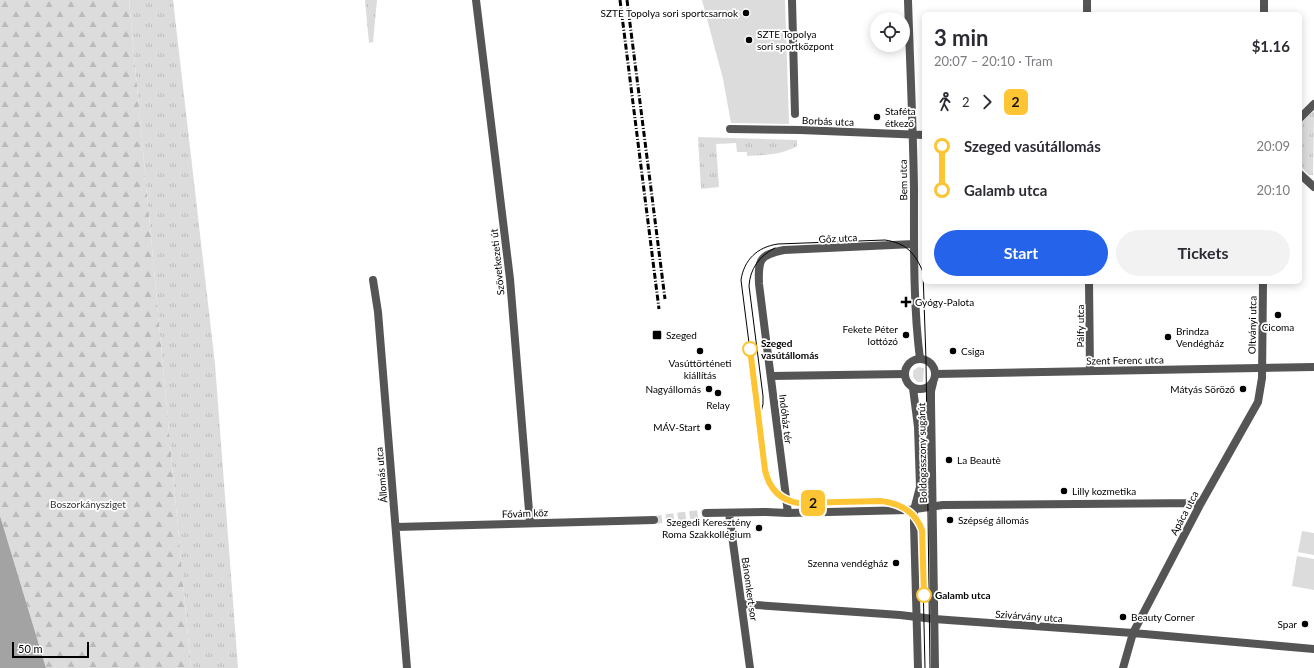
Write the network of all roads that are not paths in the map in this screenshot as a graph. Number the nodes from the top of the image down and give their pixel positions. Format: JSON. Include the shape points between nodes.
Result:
{"nodes":[{"id":1,"x":476,"y":0,"type":"edge"},
{"id":2,"x":792,"y":0,"type":"edge"},
{"id":3,"x":908,"y":0,"type":"edge"},
{"id":4,"x":1087,"y":0,"type":"edge"},
{"id":5,"x":1264,"y":0,"type":"edge"},
{"id":6,"x":1087,"y":12,"type":"edge"},
{"id":7,"x":1264,"y":12,"type":"edge"},
{"id":8,"x":1314,"y":104,"type":"edge"},
{"id":9,"x":795,"y":114,"type":"dead end"},
{"id":10,"x":1302,"y":116,"type":"edge"},
{"id":11,"x":730,"y":129,"type":"dead end"},
{"id":12,"x":913,"y":135,"type":"junction"},
{"id":13,"x":922,"y":135,"type":"edge"},
{"id":14,"x":1302,"y":176,"type":"edge"},
{"id":15,"x":1314,"y":187,"type":"edge"},
{"id":16,"x":914,"y":244,"type":"junction"},
{"id":17,"x":764,"y":258,"type":"joint"},
{"id":18,"x":373,"y":280,"type":"dead end"},
{"id":19,"x":1089,"y":284,"type":"edge"},
{"id":20,"x":1263,"y":284,"type":"edge"},
{"id":21,"x":920,"y":359,"type":"junction"},
{"id":22,"x":1314,"y":367,"type":"edge"},
{"id":23,"x":1262,"y":368,"type":"junction"},
{"id":24,"x":1090,"y":371,"type":"junction"},
{"id":25,"x":905,"y":374,"type":"junction"},
{"id":26,"x":936,"y":374,"type":"junction"},
{"id":27,"x":771,"y":376,"type":"junction"},
{"id":28,"x":933,"y":383,"type":"junction"},
{"id":29,"x":913,"y":388,"type":"junction"},
{"id":30,"x":1201,"y":503,"type":"junction"},
{"id":31,"x":933,"y":506,"type":"junction"},
{"id":32,"x":914,"y":510,"type":"junction"},
{"id":33,"x":706,"y":513,"type":"tunnel mouth"},
{"id":34,"x":729,"y":513,"type":"junction"},
{"id":35,"x":788,"y":513,"type":"junction"},
{"id":36,"x":654,"y":520,"type":"tunnel mouth"},
{"id":37,"x":530,"y":523,"type":"junction"},
{"id":38,"x":396,"y":527,"type":"junction"},
{"id":39,"x":742,"y":604,"type":"junction"},
{"id":40,"x":917,"y":617,"type":"junction"},
{"id":41,"x":934,"y":619,"type":"junction"},
{"id":42,"x":1132,"y":633,"type":"junction"},
{"id":43,"x":1314,"y":649,"type":"edge"},
{"id":44,"x":407,"y":668,"type":"edge"},
{"id":45,"x":750,"y":668,"type":"edge"},
{"id":46,"x":918,"y":668,"type":"edge"},
{"id":47,"x":935,"y":668,"type":"edge"},
{"id":48,"x":1123,"y":668,"type":"edge"}],
"edges":[{"from":1,"to":37,"type":"street","name":"Szövetkezeti út","via":[[510,279]]},
{"from":2,"to":9,"type":"street"},
{"from":3,"to":12,"type":"street","name":"Bem utca"},
{"from":4,"to":6,"type":"street"},
{"from":5,"to":7,"type":"street"},
{"from":8,"to":10,"type":"street"},
{"from":11,"to":12,"type":"street","name":"Borbás utca"},
{"from":12,"to":13,"type":"street","name":"Borbás utca"},
{"from":12,"to":16,"type":"street","name":"Bem utca"},
{"from":14,"to":15,"type":"street"},
{"from":16,"to":17,"type":"street","name":"Gőz utca","via":[[784,250],[772,252]]},
{"from":16,"to":21,"type":"street","name":"Bem utca"},
{"from":17,"to":27,"type":"street","name":"Indóház tér","via":[[760,263],[759,275]]},
{"from":18,"to":38,"type":"street","name":"Állomás utca","via":[[378,312]]},
{"from":19,"to":24,"type":"street","name":"Pálfy utca"},
{"from":20,"to":23,"type":"street","name":"Oltványi utca"},
{"from":21,"to":25,"type":"street","via":[[908,365]]},
{"from":21,"to":26,"type":"street","via":[[930,362]]},
{"from":22,"to":23,"type":"street","name":"Szent Ferenc utca"},
{"from":23,"to":24,"type":"street","name":"Szent Ferenc utca"},
{"from":23,"to":30,"type":"street","name":"Apáca utca","via":[[1258,402]]},
{"from":24,"to":26,"type":"street","name":"Szent Ferenc utca"},
{"from":25,"to":27,"type":"street"},
{"from":25,"to":29,"type":"street","via":[[907,382]]},
{"from":26,"to":28,"type":"street"},
{"from":27,"to":35,"type":"street","name":"Indóház tér"},
{"from":28,"to":29,"type":"street","via":[[923,389]]},
{"from":28,"to":31,"type":"street","name":"Boldogasszony sugárút"},
{"from":29,"to":32,"type":"street","name":"Boldogasszony sugárút","via":[[918,427],[920,487]]},
{"from":30,"to":31,"type":"street"},
{"from":30,"to":42,"type":"street","name":"Apáca utca"},
{"from":31,"to":32,"type":"street"},
{"from":31,"to":41,"type":"street","name":"Boldogasszony sugárút"},
{"from":32,"to":35,"type":"street"},
{"from":32,"to":40,"type":"street","name":"Boldogasszony sugárút"},
{"from":33,"to":34,"type":"street"},
{"from":34,"to":35,"type":"street"},
{"from":34,"to":39,"type":"street","name":"Bánomkert sor"},
{"from":36,"to":37,"type":"street","name":"Fővám köz"},
{"from":37,"to":38,"type":"street","name":"Fővám köz"},
{"from":38,"to":44,"type":"street","name":"Állomás utca"},
{"from":39,"to":40,"type":"street","name":"Szivárvány utca"},
{"from":39,"to":45,"type":"street","name":"Bánomkert sor"},
{"from":40,"to":41,"type":"street","name":"Szivárvány utca"},
{"from":40,"to":46,"type":"street","name":"Boldogasszony sugárút"},
{"from":41,"to":42,"type":"street","name":"Szivárvány utca"},
{"from":41,"to":47,"type":"street","name":"Boldogasszony sugárút"},
{"from":42,"to":43,"type":"street","name":"Szivárvány utca"},
{"from":42,"to":48,"type":"street","name":"Apáca utca"}]}
